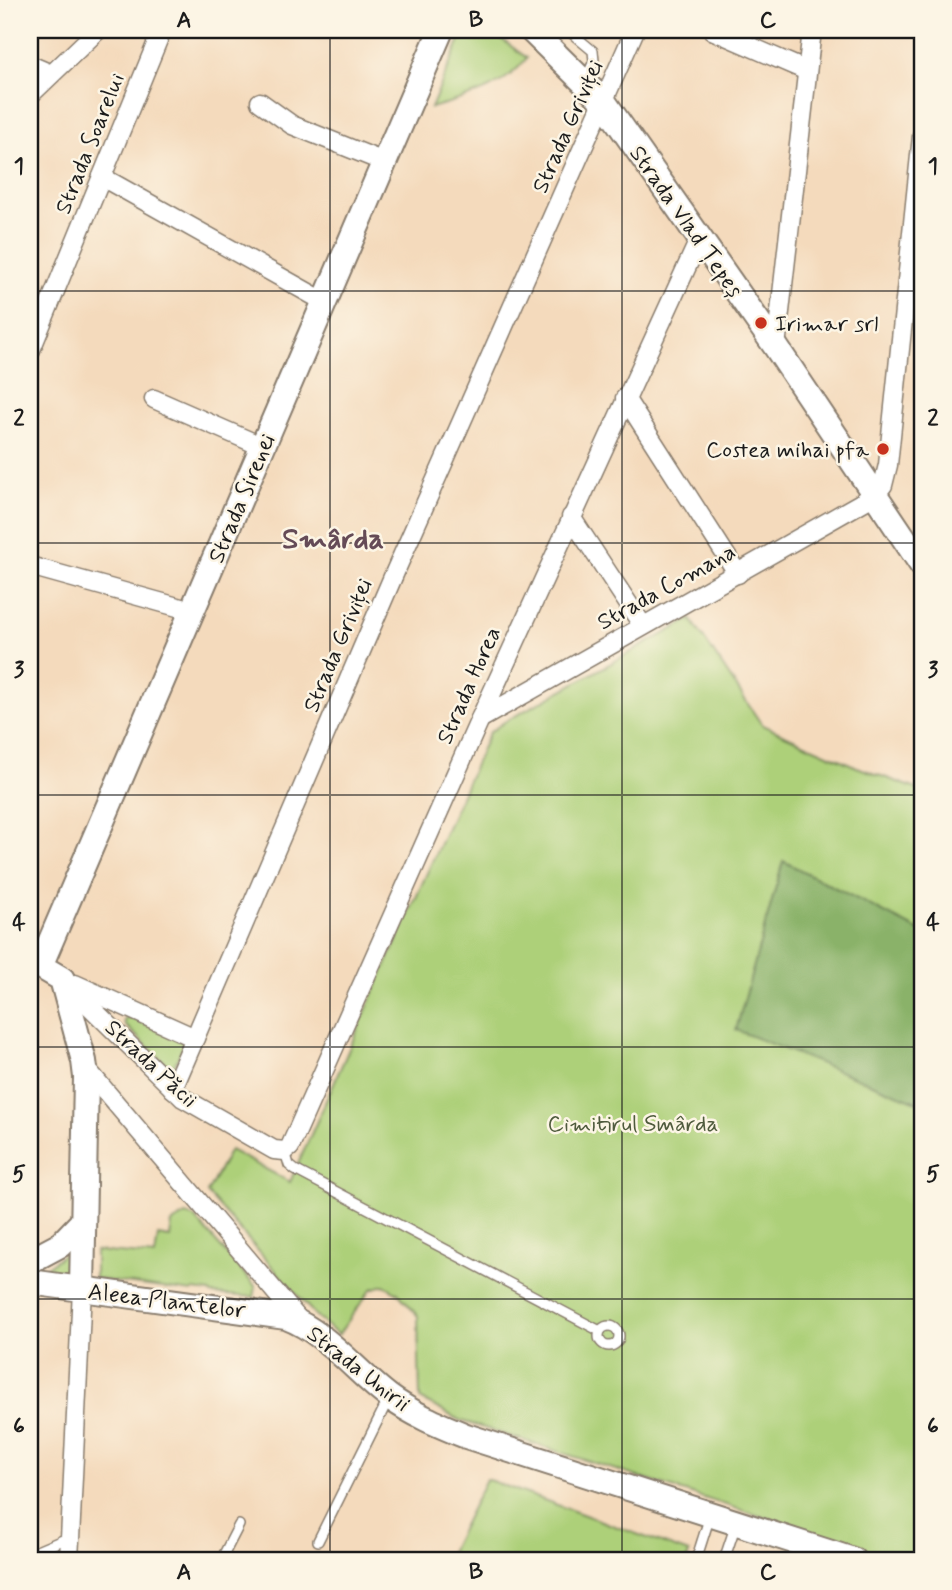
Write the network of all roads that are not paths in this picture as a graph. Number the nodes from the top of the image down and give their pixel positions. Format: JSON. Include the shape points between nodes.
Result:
{"nodes":[{"id":1,"x":98,"y":30,"type":"edge"},
{"id":2,"x":162,"y":30,"type":"edge"},
{"id":3,"x":441,"y":30,"type":"edge"},
{"id":4,"x":635,"y":30,"type":"edge"},
{"id":5,"x":712,"y":30,"type":"edge"},
{"id":6,"x":812,"y":30,"type":"edge"},
{"id":7,"x":533,"y":32,"type":"edge"},
{"id":8,"x":30,"y":65,"type":"edge"},
{"id":9,"x":807,"y":71,"type":"junction"},
{"id":10,"x":51,"y":74,"type":"junction"},
{"id":11,"x":30,"y":95,"type":"edge"},
{"id":12,"x":260,"y":102,"type":"dead end"},
{"id":13,"x":604,"y":102,"type":"junction"},
{"id":14,"x":922,"y":136,"type":"edge"},
{"id":15,"x":384,"y":162,"type":"junction"},
{"id":16,"x":102,"y":177,"type":"junction"},
{"id":17,"x":699,"y":240,"type":"junction"},
{"id":18,"x":325,"y":302,"type":"junction"},
{"id":19,"x":776,"y":347,"type":"junction"},
{"id":20,"x":30,"y":352,"type":"edge"},
{"id":21,"x":625,"y":398,"type":"junction"},
{"id":22,"x":154,"y":399,"type":"dead end"},
{"id":23,"x":263,"y":447,"type":"junction"},
{"id":24,"x":875,"y":495,"type":"junction"},
{"id":25,"x":571,"y":517,"type":"junction"},
{"id":26,"x":922,"y":565,"type":"edge"},
{"id":27,"x":30,"y":566,"type":"edge"},
{"id":28,"x":738,"y":574,"type":"junction"},
{"id":29,"x":192,"y":611,"type":"junction"},
{"id":30,"x":643,"y":626,"type":"junction"},
{"id":31,"x":480,"y":719,"type":"junction"},
{"id":32,"x":35,"y":962,"type":"edge"},
{"id":33,"x":62,"y":979,"type":"junction"},
{"id":34,"x":195,"y":1038,"type":"junction"},
{"id":35,"x":85,"y":1068,"type":"junction"},
{"id":36,"x":173,"y":1089,"type":"junction"},
{"id":37,"x":285,"y":1151,"type":"junction"},
{"id":38,"x":83,"y":1221,"type":"junction"},
{"id":39,"x":30,"y":1261,"type":"edge"},
{"id":40,"x":30,"y":1282,"type":"edge"},
{"id":41,"x":82,"y":1289,"type":"junction"},
{"id":42,"x":302,"y":1324,"type":"junction"},
{"id":43,"x":600,"y":1331,"type":"dead end"},
{"id":44,"x":390,"y":1397,"type":"junction"},
{"id":45,"x":711,"y":1514,"type":"junction"},
{"id":46,"x":736,"y":1522,"type":"junction"},
{"id":47,"x":239,"y":1525,"type":"dead end"},
{"id":48,"x":70,"y":1537,"type":"junction"},
{"id":49,"x":318,"y":1541,"type":"dead end"},
{"id":50,"x":30,"y":1554,"type":"edge"},
{"id":51,"x":724,"y":1559,"type":"edge"},
{"id":52,"x":69,"y":1560,"type":"edge"},
{"id":53,"x":220,"y":1560,"type":"edge"},
{"id":54,"x":696,"y":1560,"type":"edge"},
{"id":55,"x":738,"y":1560,"type":"edge"},
{"id":56,"x":853,"y":1560,"type":"edge"}],
"edges":[{"from":1,"to":10,"type":"street"},
{"from":2,"to":16,"type":"street","name":"Strada Soarelui"},
{"from":3,"to":15,"type":"main road","name":"Strada Sirenei"},
{"from":4,"to":13,"type":"street","name":"Strada Griviței"},
{"from":5,"to":9,"type":"street"},
{"from":6,"to":9,"type":"street"},
{"from":7,"to":13,"type":"main road","name":"Strada Vlad Țepeș"},
{"from":8,"to":10,"type":"street"},
{"from":9,"to":19,"type":"street"},
{"from":10,"to":11,"type":"street"},
{"from":12,"to":15,"type":"street","via":[[292,125]]},
{"from":13,"to":17,"type":"main road","name":"Strada Vlad Țepeș"},
{"from":13,"to":34,"type":"street","name":"Strada Griviței"},
{"from":14,"to":24,"type":"street","via":[[888,465]]},
{"from":15,"to":18,"type":"main road","name":"Strada Sirenei"},
{"from":16,"to":18,"type":"street"},
{"from":16,"to":20,"type":"street","name":"Strada Soarelui"},
{"from":17,"to":19,"type":"main road","name":"Strada Vlad Țepeș"},
{"from":17,"to":21,"type":"street","name":"Strada Horea"},
{"from":18,"to":23,"type":"main road","name":"Strada Sirenei"},
{"from":19,"to":24,"type":"main road","name":"Strada Vlad Țepeș"},
{"from":21,"to":25,"type":"street","name":"Strada Horea"},
{"from":21,"to":28,"type":"street"},
{"from":22,"to":23,"type":"street"},
{"from":23,"to":29,"type":"main road","name":"Strada Sirenei"},
{"from":24,"to":26,"type":"main road","name":"Strada Vlad Țepeș"},
{"from":24,"to":28,"type":"street","name":"Strada Comana"},
{"from":25,"to":30,"type":"street"},
{"from":25,"to":31,"type":"street","name":"Strada Horea"},
{"from":27,"to":29,"type":"street"},
{"from":28,"to":30,"type":"street","name":"Strada Comana"},
{"from":29,"to":32,"type":"main road","name":"Strada Sirenei"},
{"from":30,"to":31,"type":"street","name":"Strada Comana"},
{"from":31,"to":37,"type":"street","name":"Strada Horea","via":[[293,1143]]},
{"from":32,"to":33,"type":"main road","name":"Strada Păcii"},
{"from":33,"to":34,"type":"street"},
{"from":33,"to":35,"type":"main road"},
{"from":33,"to":36,"type":"street","name":"Strada Păcii"},
{"from":34,"to":36,"type":"street","name":"Strada Griviței"},
{"from":35,"to":38,"type":"main road"},
{"from":35,"to":42,"type":"street","name":"Strada Unirii"},
{"from":36,"to":37,"type":"street","name":"Strada Păcii","via":[[263,1144]]},
{"from":37,"to":43,"type":"lane","via":[[295,1170]]},
{"from":38,"to":39,"type":"main road","via":[[60,1245]]},
{"from":38,"to":41,"type":"main road"},
{"from":40,"to":41,"type":"main road","name":"Aleea Plantelor"},
{"from":41,"to":42,"type":"main road","name":"Aleea Plantelor","via":[[269,1313]]},
{"from":41,"to":48,"type":"street"},
{"from":42,"to":44,"type":"main road","name":"Strada Unirii"},
{"from":44,"to":45,"type":"main road","name":"Strada Unirii","via":[[466,1436]]},
{"from":44,"to":49,"type":"lane"},
{"from":45,"to":46,"type":"main road","name":"Strada Unirii"},
{"from":45,"to":54,"type":"lane"},
{"from":46,"to":51,"type":"lane"},
{"from":46,"to":56,"type":"main road","name":"Strada Unirii"},
{"from":47,"to":53,"type":"lane"},
{"from":48,"to":50,"type":"lane"},
{"from":48,"to":52,"type":"street"},
{"from":51,"to":55,"type":"lane"}]}
